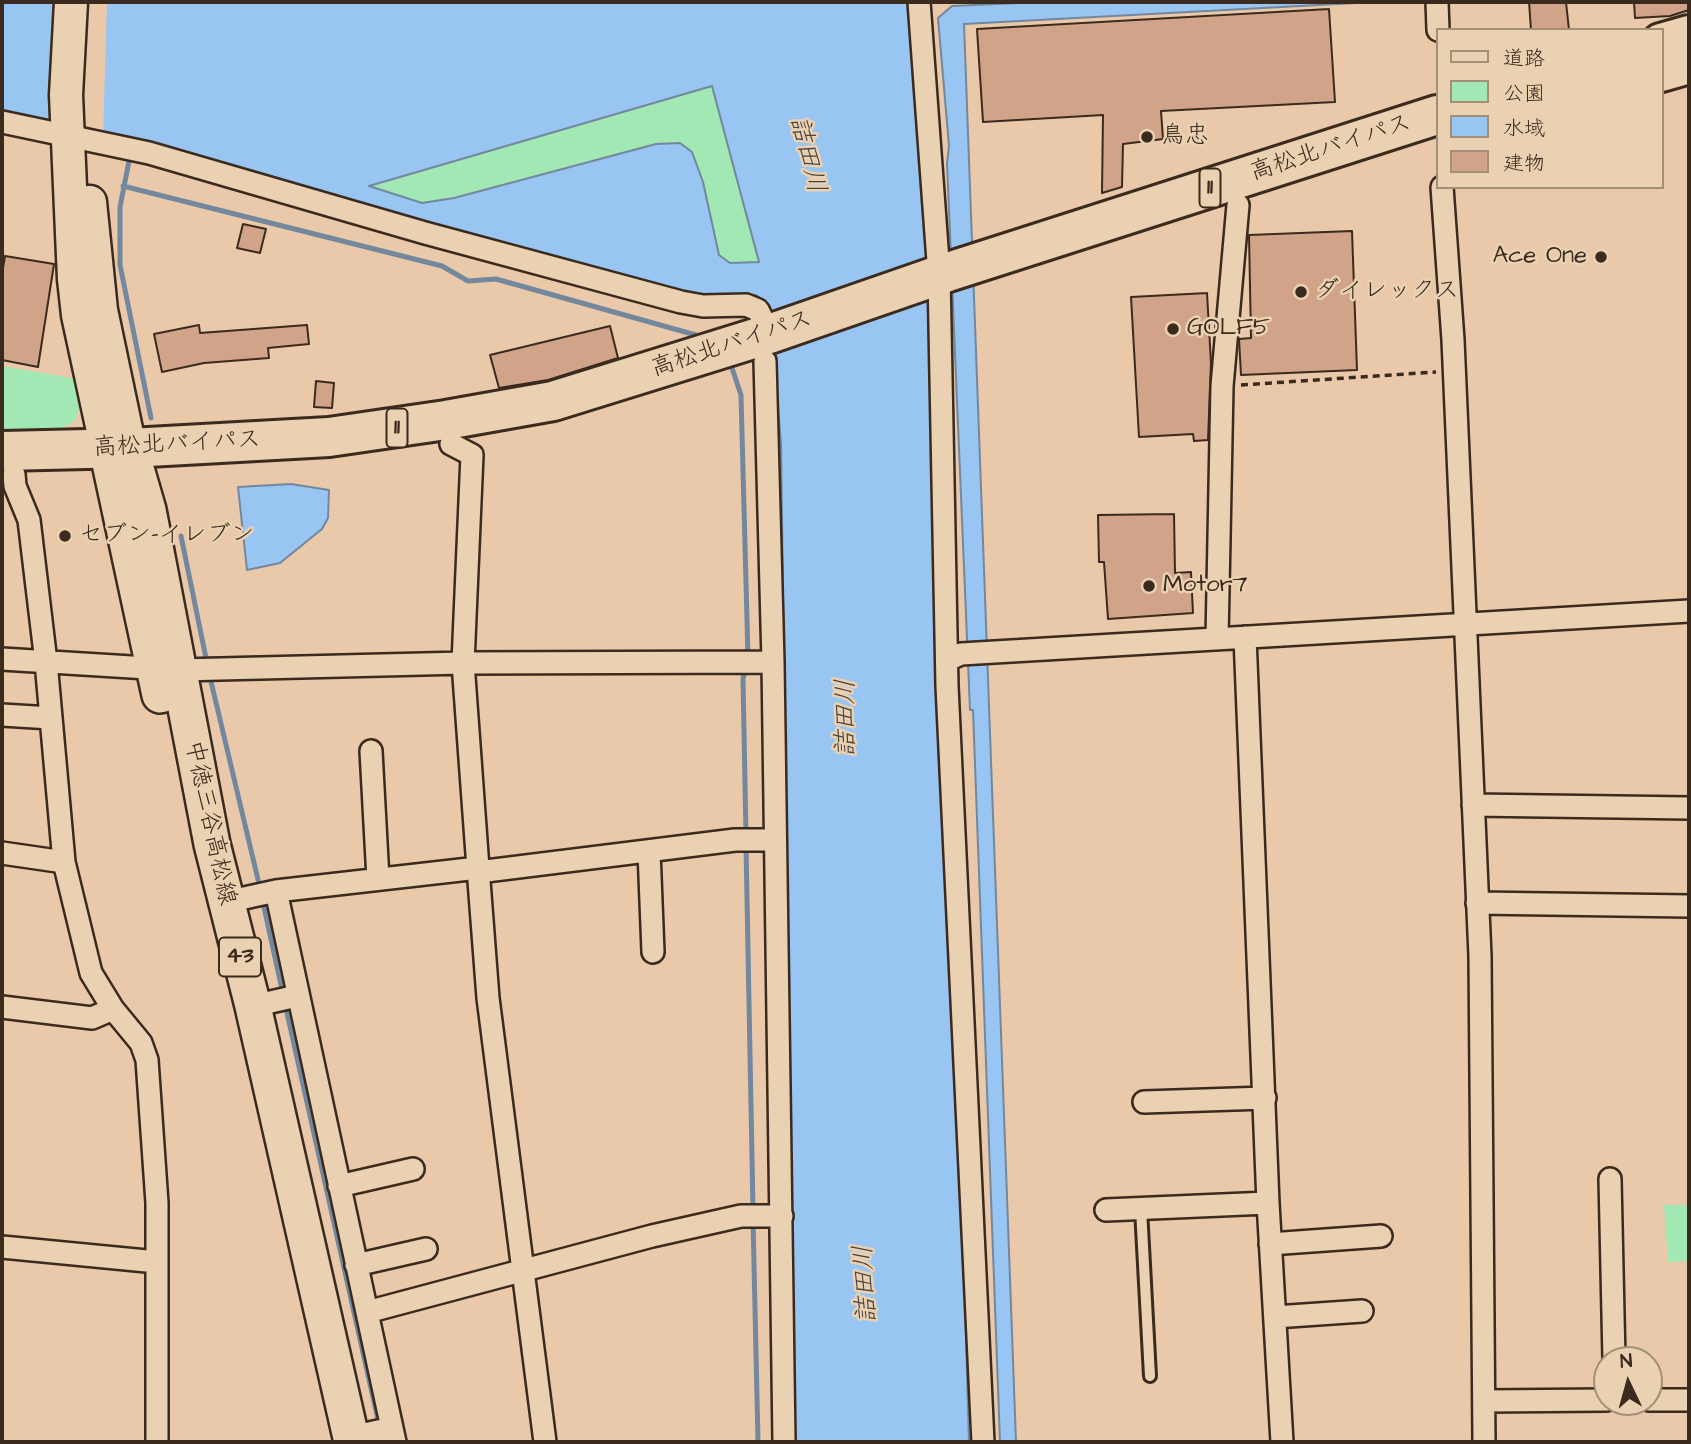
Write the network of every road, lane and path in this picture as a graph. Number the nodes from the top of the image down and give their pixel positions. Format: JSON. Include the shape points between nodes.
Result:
{"nodes":[{"id":1,"x":71,"y":2,"type":"edge"},
{"id":2,"x":90,"y":2,"type":"edge"},
{"id":3,"x":919,"y":2,"type":"edge"},
{"id":4,"x":1437,"y":2,"type":"edge"},
{"id":5,"x":1438,"y":28,"type":"edge"},
{"id":6,"x":1689,"y":35,"type":"edge"},
{"id":7,"x":1663,"y":42,"type":"edge"},
{"id":8,"x":1689,"y":64,"type":"edge"},
{"id":9,"x":1663,"y":71,"type":"edge"},
{"id":10,"x":1436,"y":115,"type":"edge"},
{"id":11,"x":2,"y":122,"type":"edge"},
{"id":12,"x":83,"y":138,"type":"junction"},
{"id":13,"x":1436,"y":142,"type":"edge"},
{"id":14,"x":1442,"y":189,"type":"edge"},
{"id":15,"x":1238,"y":205,"type":"junction"},
{"id":16,"x":951,"y":283,"type":"junction"},
{"id":17,"x":767,"y":348,"type":"junction"},
{"id":18,"x":1454,"y":370,"type":"junction"},
{"id":19,"x":662,"y":381,"type":"junction"},
{"id":20,"x":1222,"y":387,"type":"junction"},
{"id":21,"x":452,"y":444,"type":"junction"},
{"id":22,"x":121,"y":460,"type":"junction"},
{"id":23,"x":6,"y":466,"type":"edge"},
{"id":24,"x":1689,"y":611,"type":"edge"},
{"id":25,"x":1465,"y":624,"type":"junction"},
{"id":26,"x":1245,"y":637,"type":"junction"},
{"id":27,"x":1217,"y":639,"type":"junction"},
{"id":28,"x":463,"y":653,"type":"junction"},
{"id":29,"x":954,"y":657,"type":"junction"},
{"id":30,"x":2,"y":659,"type":"edge"},
{"id":31,"x":46,"y":662,"type":"junction"},
{"id":32,"x":766,"y":662,"type":"junction"},
{"id":33,"x":188,"y":670,"type":"junction"},
{"id":34,"x":2,"y":715,"type":"edge"},
{"id":35,"x":51,"y":718,"type":"junction"},
{"id":36,"x":371,"y":751,"type":"dead end"},
{"id":37,"x":1473,"y":805,"type":"junction"},
{"id":38,"x":1689,"y":808,"type":"edge"},
{"id":39,"x":767,"y":840,"type":"junction"},
{"id":40,"x":649,"y":851,"type":"junction"},
{"id":41,"x":2,"y":853,"type":"edge"},
{"id":42,"x":64,"y":862,"type":"junction"},
{"id":43,"x":478,"y":870,"type":"junction"},
{"id":44,"x":378,"y":879,"type":"junction"},
{"id":45,"x":276,"y":891,"type":"junction"},
{"id":46,"x":237,"y":900,"type":"junction"},
{"id":47,"x":1477,"y":903,"type":"junction"},
{"id":48,"x":1689,"y":906,"type":"edge"},
{"id":49,"x":653,"y":952,"type":"dead end"},
{"id":50,"x":298,"y":996,"type":"junction"},
{"id":51,"x":262,"y":1004,"type":"junction"},
{"id":52,"x":2,"y":1007,"type":"edge"},
{"id":53,"x":113,"y":1009,"type":"junction"},
{"id":54,"x":1265,"y":1098,"type":"junction"},
{"id":55,"x":1144,"y":1102,"type":"dead end"},
{"id":56,"x":413,"y":1169,"type":"dead end"},
{"id":57,"x":1610,"y":1179,"type":"dead end"},
{"id":58,"x":339,"y":1186,"type":"junction"},
{"id":59,"x":1268,"y":1203,"type":"junction"},
{"id":60,"x":1141,"y":1209,"type":"junction"},
{"id":61,"x":1106,"y":1210,"type":"dead end"},
{"id":62,"x":772,"y":1216,"type":"junction"},
{"id":63,"x":1381,"y":1236,"type":"dead end"},
{"id":64,"x":1270,"y":1244,"type":"junction"},
{"id":65,"x":2,"y":1247,"type":"edge"},
{"id":66,"x":426,"y":1249,"type":"dead end"},
{"id":67,"x":157,"y":1262,"type":"junction"},
{"id":68,"x":356,"y":1265,"type":"junction"},
{"id":69,"x":523,"y":1269,"type":"junction"},
{"id":70,"x":1362,"y":1311,"type":"dead end"},
{"id":71,"x":367,"y":1312,"type":"junction"},
{"id":72,"x":1275,"y":1317,"type":"junction"},
{"id":73,"x":1614,"y":1346,"type":"edge"},
{"id":74,"x":1150,"y":1376,"type":"dead end"},
{"id":75,"x":1593,"y":1400,"type":"edge"},
{"id":76,"x":1663,"y":1400,"type":"edge"},
{"id":77,"x":1689,"y":1400,"type":"edge"},
{"id":78,"x":1485,"y":1401,"type":"junction"},
{"id":79,"x":394,"y":1435,"type":"edge"},
{"id":80,"x":351,"y":1439,"type":"edge"},
{"id":81,"x":157,"y":1442,"type":"edge"},
{"id":82,"x":545,"y":1442,"type":"edge"},
{"id":83,"x":784,"y":1442,"type":"edge"},
{"id":84,"x":984,"y":1442,"type":"edge"},
{"id":85,"x":1282,"y":1442,"type":"edge"},
{"id":86,"x":1484,"y":1442,"type":"edge"}],
"edges":[{"from":1,"to":12,"type":"street"},
{"from":2,"to":12,"type":"street"},
{"from":3,"to":16,"type":"street"},
{"from":4,"to":5,"type":"street"},
{"from":6,"to":7,"type":"highway"},
{"from":8,"to":9,"type":"highway"},
{"from":10,"to":16,"type":"highway","name":"高松北バイパス","number":"11"},
{"from":11,"to":12,"type":"street"},
{"from":12,"to":17,"type":"street","via":[[681,302],[746,305],[758,310],[764,322]]},
{"from":12,"to":22,"type":"street"},
{"from":13,"to":15,"type":"highway","name":"高松北バイパス","number":"11"},
{"from":14,"to":18,"type":"street"},
{"from":15,"to":16,"type":"highway","name":"高松北バイパス","number":"11"},
{"from":15,"to":20,"type":"street"},
{"from":16,"to":17,"type":"highway","name":"高松北バイパス","number":"11"},
{"from":16,"to":29,"type":"street"},
{"from":17,"to":19,"type":"highway","name":"高松北バイパス","number":"11"},
{"from":17,"to":32,"type":"street"},
{"from":18,"to":20,"type":"path"},
{"from":18,"to":25,"type":"street"},
{"from":19,"to":21,"type":"highway","name":"高松北バイパス","number":"11","via":[[556,424]]},
{"from":19,"to":22,"type":"highway","name":"高松北バイパス","number":"11","via":[[399,428]]},
{"from":20,"to":27,"type":"street"},
{"from":21,"to":22,"type":"highway","name":"高松北バイパス","number":"11","via":[[330,460]]},
{"from":21,"to":28,"type":"street","via":[[472,455]]},
{"from":22,"to":23,"type":"highway","name":"高松北バイパス","number":"11"},
{"from":22,"to":33,"type":"main road","name":"中徳三谷高松線","number":"43","via":[[148,510]]},
{"from":23,"to":31,"type":"street","via":[[29,520]]},
{"from":24,"to":25,"type":"street"},
{"from":25,"to":26,"type":"street"},
{"from":25,"to":37,"type":"street"},
{"from":26,"to":27,"type":"street"},
{"from":26,"to":54,"type":"street"},
{"from":27,"to":29,"type":"street"},
{"from":28,"to":32,"type":"street"},
{"from":28,"to":33,"type":"street"},
{"from":28,"to":43,"type":"street"},
{"from":29,"to":84,"type":"street"},
{"from":30,"to":31,"type":"street"},
{"from":31,"to":33,"type":"street"},
{"from":31,"to":35,"type":"street"},
{"from":32,"to":39,"type":"street"},
{"from":33,"to":46,"type":"main road","name":"中徳三谷高松線","number":"43","via":[[188,729]]},
{"from":33,"to":80,"type":"main road","name":"中徳三谷高松線","number":"43","via":[[203,899]]},
{"from":34,"to":35,"type":"street"},
{"from":35,"to":42,"type":"street"},
{"from":36,"to":44,"type":"street"},
{"from":37,"to":38,"type":"street"},
{"from":37,"to":47,"type":"street"},
{"from":39,"to":40,"type":"street"},
{"from":39,"to":62,"type":"street"},
{"from":40,"to":43,"type":"street"},
{"from":40,"to":49,"type":"street"},
{"from":41,"to":42,"type":"street"},
{"from":42,"to":53,"type":"street","via":[[91,974]]},
{"from":43,"to":44,"type":"street"},
{"from":43,"to":69,"type":"street","via":[[488,998]]},
{"from":44,"to":45,"type":"street"},
{"from":45,"to":46,"type":"street"},
{"from":45,"to":50,"type":"street"},
{"from":46,"to":51,"type":"main road","name":"中徳三谷高松線","number":"43"},
{"from":47,"to":48,"type":"street"},
{"from":47,"to":78,"type":"street"},
{"from":50,"to":51,"type":"street"},
{"from":50,"to":58,"type":"street"},
{"from":51,"to":80,"type":"main road","name":"中徳三谷高松線","number":"43"},
{"from":52,"to":53,"type":"street","via":[[92,1017]]},
{"from":53,"to":67,"type":"street","via":[[141,1043],[147,1060]]},
{"from":54,"to":55,"type":"street"},
{"from":54,"to":59,"type":"street"},
{"from":56,"to":58,"type":"street"},
{"from":57,"to":73,"type":"street"},
{"from":58,"to":68,"type":"street"},
{"from":59,"to":60,"type":"street"},
{"from":59,"to":64,"type":"street"},
{"from":60,"to":61,"type":"street"},
{"from":60,"to":74,"type":"lane"},
{"from":62,"to":69,"type":"street","via":[[741,1216]]},
{"from":62,"to":83,"type":"street"},
{"from":63,"to":64,"type":"street"},
{"from":64,"to":72,"type":"street"},
{"from":65,"to":67,"type":"street"},
{"from":66,"to":68,"type":"street"},
{"from":67,"to":81,"type":"street"},
{"from":68,"to":71,"type":"street"},
{"from":69,"to":71,"type":"street"},
{"from":69,"to":82,"type":"street"},
{"from":70,"to":72,"type":"street"},
{"from":71,"to":79,"type":"street"},
{"from":72,"to":85,"type":"street"},
{"from":75,"to":78,"type":"street"},
{"from":76,"to":77,"type":"street"},
{"from":78,"to":86,"type":"street"},
{"from":79,"to":80,"type":"street"}]}
